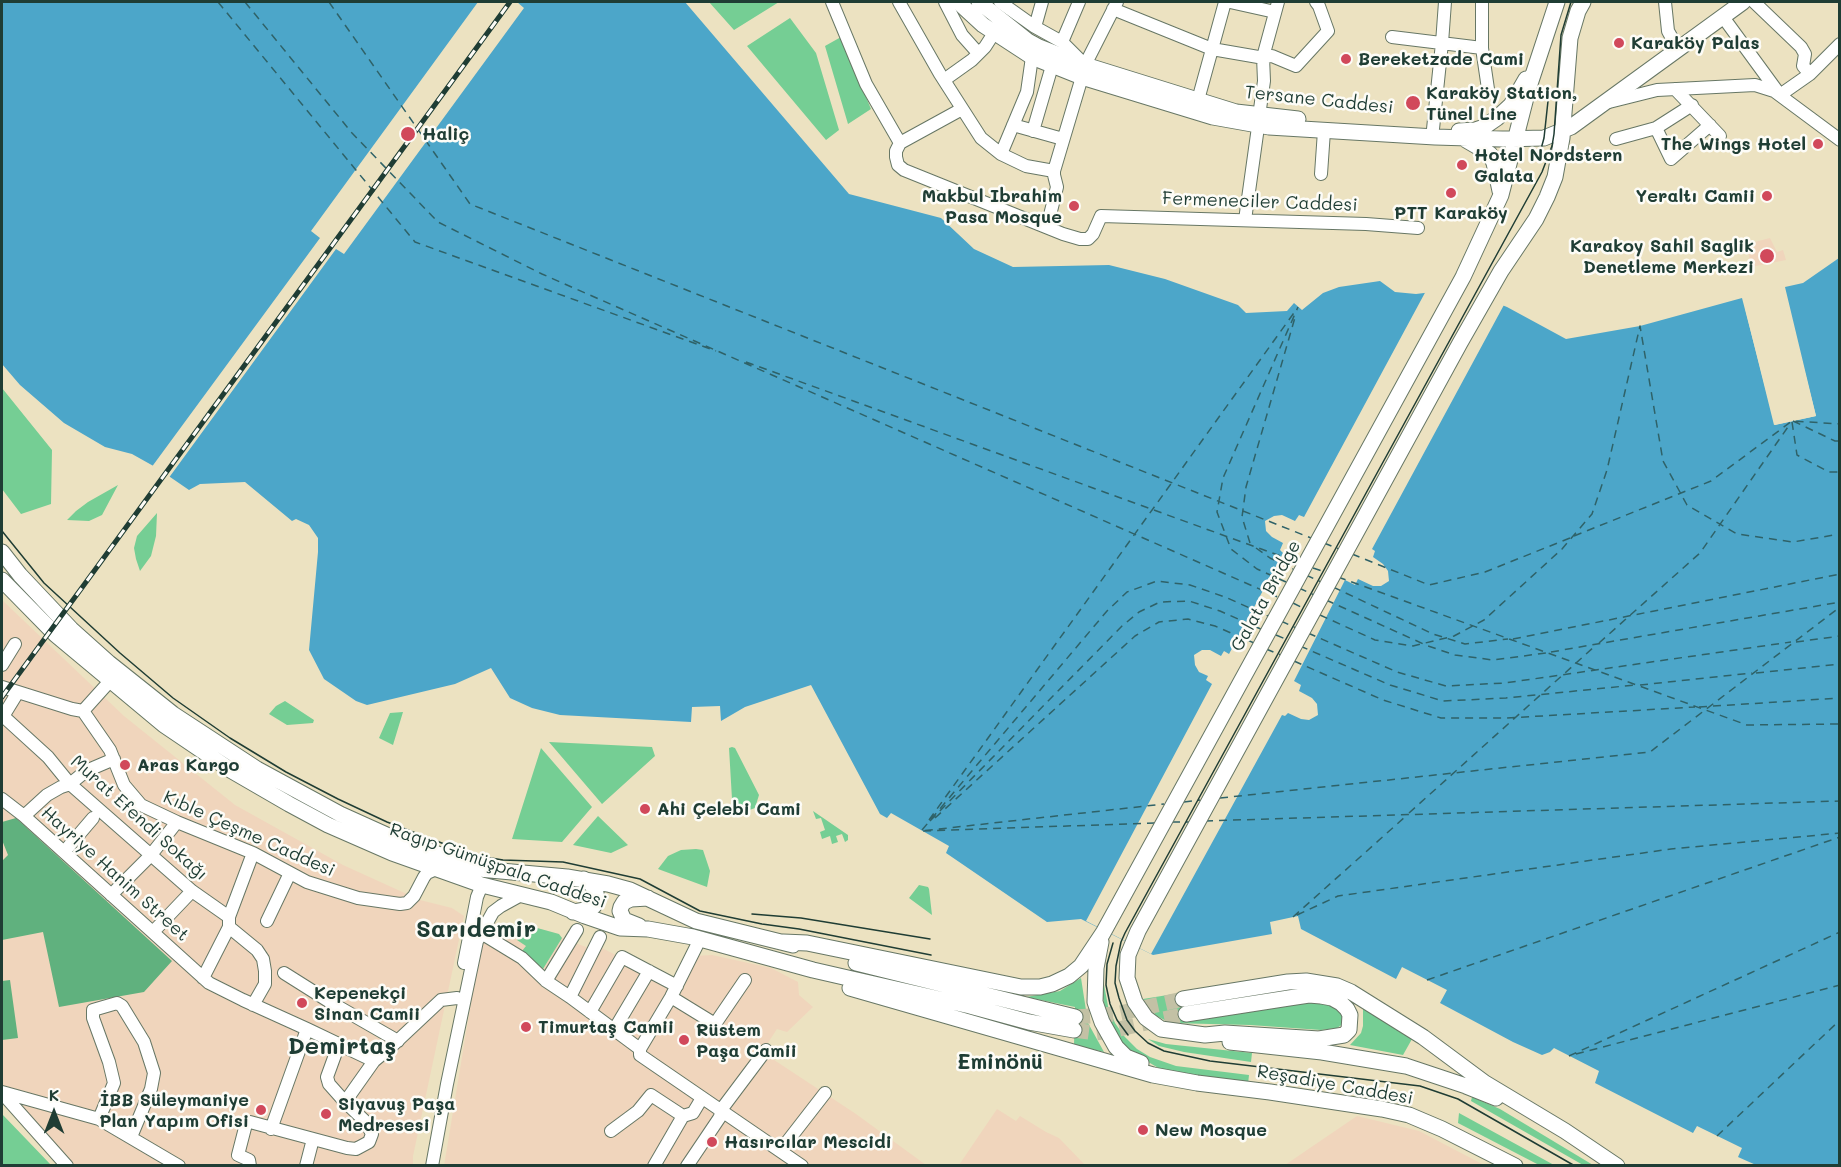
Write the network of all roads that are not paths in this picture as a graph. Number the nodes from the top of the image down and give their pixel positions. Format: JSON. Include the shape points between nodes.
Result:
{"nodes":[{"id":1,"x":832,"y":2,"type":"edge"},
{"id":2,"x":899,"y":2,"type":"edge"},
{"id":3,"x":945,"y":2,"type":"edge"},
{"id":4,"x":958,"y":2,"type":"edge"},
{"id":5,"x":979,"y":2,"type":"edge"},
{"id":6,"x":1000,"y":2,"type":"edge"},
{"id":7,"x":1042,"y":2,"type":"edge"},
{"id":8,"x":1079,"y":2,"type":"edge"},
{"id":9,"x":1228,"y":2,"type":"edge"},
{"id":10,"x":1316,"y":2,"type":"edge"},
{"id":11,"x":1445,"y":2,"type":"edge"},
{"id":12,"x":1482,"y":2,"type":"edge"},
{"id":13,"x":1583,"y":2,"type":"edge"},
{"id":14,"x":1665,"y":2,"type":"edge"},
{"id":15,"x":1743,"y":2,"type":"edge"},
{"id":16,"x":1754,"y":2,"type":"edge"},
{"id":17,"x":1555,"y":3,"type":"edge"},
{"id":18,"x":1115,"y":5,"type":"edge"},
{"id":19,"x":1276,"y":7,"type":"edge"},
{"id":20,"x":996,"y":17,"type":"junction"},
{"id":21,"x":1723,"y":18,"type":"junction"},
{"id":22,"x":1035,"y":27,"type":"junction"},
{"id":23,"x":994,"y":33,"type":"junction"},
{"id":24,"x":1392,"y":37,"type":"dead end"},
{"id":25,"x":1062,"y":42,"type":"junction"},
{"id":26,"x":1443,"y":43,"type":"junction"},
{"id":27,"x":1839,"y":44,"type":"edge"},
{"id":28,"x":1482,"y":48,"type":"junction"},
{"id":29,"x":1212,"y":49,"type":"junction"},
{"id":30,"x":1678,"y":49,"type":"junction"},
{"id":31,"x":978,"y":53,"type":"junction"},
{"id":32,"x":1032,"y":57,"type":"junction"},
{"id":33,"x":1263,"y":58,"type":"junction"},
{"id":34,"x":1538,"y":58,"type":"junction"},
{"id":35,"x":1052,"y":66,"type":"junction"},
{"id":36,"x":1083,"y":71,"type":"junction"},
{"id":37,"x":1810,"y":74,"type":"junction"},
{"id":38,"x":944,"y":80,"type":"junction"},
{"id":39,"x":1488,"y":89,"type":"dead end"},
{"id":40,"x":1675,"y":89,"type":"junction"},
{"id":41,"x":1780,"y":95,"type":"junction"},
{"id":42,"x":1198,"y":100,"type":"junction"},
{"id":43,"x":1600,"y":105,"type":"junction"},
{"id":44,"x":1692,"y":105,"type":"junction"},
{"id":45,"x":962,"y":109,"type":"junction"},
{"id":46,"x":1258,"y":121,"type":"junction"},
{"id":47,"x":1013,"y":125,"type":"junction"},
{"id":48,"x":1710,"y":125,"type":"junction"},
{"id":49,"x":1656,"y":128,"type":"junction"},
{"id":50,"x":1433,"y":129,"type":"junction"},
{"id":51,"x":1033,"y":131,"type":"junction"},
{"id":52,"x":1324,"y":131,"type":"junction"},
{"id":53,"x":1563,"y":132,"type":"junction"},
{"id":54,"x":1720,"y":136,"type":"dead end"},
{"id":55,"x":1464,"y":138,"type":"junction"},
{"id":56,"x":1063,"y":139,"type":"junction"},
{"id":57,"x":1516,"y":139,"type":"junction"},
{"id":58,"x":1616,"y":139,"type":"dead end"},
{"id":59,"x":1839,"y":140,"type":"edge"},
{"id":60,"x":900,"y":143,"type":"junction"},
{"id":61,"x":1001,"y":154,"type":"junction"},
{"id":62,"x":1054,"y":171,"type":"junction"},
{"id":63,"x":1321,"y":174,"type":"dead end"},
{"id":64,"x":1501,"y":195,"type":"junction"},
{"id":65,"x":1245,"y":220,"type":"junction"},
{"id":66,"x":1047,"y":227,"type":"junction"},
{"id":67,"x":1418,"y":228,"type":"dead end"},
{"id":68,"x":2,"y":552,"type":"edge"},
{"id":69,"x":2,"y":580,"type":"edge"},
{"id":70,"x":15,"y":644,"type":"dead end"},
{"id":71,"x":2,"y":665,"type":"edge"},
{"id":72,"x":110,"y":681,"type":"junction"},
{"id":73,"x":2,"y":687,"type":"edge"},
{"id":74,"x":18,"y":692,"type":"junction"},
{"id":75,"x":83,"y":711,"type":"junction"},
{"id":76,"x":2,"y":717,"type":"edge"},
{"id":77,"x":114,"y":759,"type":"junction"},
{"id":78,"x":70,"y":784,"type":"junction"},
{"id":79,"x":2,"y":799,"type":"edge"},
{"id":80,"x":24,"y":816,"type":"junction"},
{"id":81,"x":93,"y":818,"type":"dead end"},
{"id":82,"x":177,"y":822,"type":"junction"},
{"id":83,"x":64,"y":852,"type":"junction"},
{"id":84,"x":253,"y":853,"type":"junction"},
{"id":85,"x":416,"y":854,"type":"junction"},
{"id":86,"x":150,"y":856,"type":"junction"},
{"id":87,"x":436,"y":869,"type":"junction"},
{"id":88,"x":290,"y":873,"type":"junction"},
{"id":89,"x":520,"y":873,"type":"junction"},
{"id":90,"x":584,"y":879,"type":"junction"},
{"id":91,"x":482,"y":885,"type":"junction"},
{"id":92,"x":192,"y":891,"type":"junction"},
{"id":93,"x":111,"y":895,"type":"junction"},
{"id":94,"x":521,"y":895,"type":"junction"},
{"id":95,"x":648,"y":898,"type":"junction"},
{"id":96,"x":573,"y":912,"type":"junction"},
{"id":97,"x":267,"y":921,"type":"dead end"},
{"id":98,"x":229,"y":922,"type":"junction"},
{"id":99,"x":648,"y":929,"type":"junction"},
{"id":100,"x":577,"y":930,"type":"dead end"},
{"id":101,"x":153,"y":932,"type":"junction"},
{"id":102,"x":481,"y":933,"type":"junction"},
{"id":103,"x":1103,"y":933,"type":"junction"},
{"id":104,"x":600,"y":937,"type":"dead end"},
{"id":105,"x":783,"y":942,"type":"junction"},
{"id":106,"x":697,"y":945,"type":"dead end"},
{"id":107,"x":649,"y":970,"type":"junction"},
{"id":108,"x":813,"y":970,"type":"junction"},
{"id":109,"x":284,"y":973,"type":"dead end"},
{"id":110,"x":203,"y":978,"type":"junction"},
{"id":111,"x":745,"y":980,"type":"dead end"},
{"id":112,"x":546,"y":981,"type":"junction"},
{"id":113,"x":674,"y":992,"type":"junction"},
{"id":114,"x":570,"y":997,"type":"junction"},
{"id":115,"x":457,"y":998,"type":"junction"},
{"id":116,"x":253,"y":1005,"type":"junction"},
{"id":117,"x":590,"y":1012,"type":"junction"},
{"id":118,"x":307,"y":1029,"type":"junction"},
{"id":119,"x":614,"y":1030,"type":"junction"},
{"id":120,"x":1205,"y":1035,"type":"junction"},
{"id":121,"x":398,"y":1041,"type":"junction"},
{"id":122,"x":339,"y":1044,"type":"junction"},
{"id":123,"x":766,"y":1050,"type":"dead end"},
{"id":124,"x":640,"y":1052,"type":"junction"},
{"id":125,"x":374,"y":1061,"type":"junction"},
{"id":126,"x":1174,"y":1079,"type":"junction"},
{"id":127,"x":2,"y":1093,"type":"edge"},
{"id":128,"x":825,"y":1093,"type":"dead end"},
{"id":129,"x":702,"y":1098,"type":"junction"},
{"id":130,"x":345,"y":1102,"type":"junction"},
{"id":131,"x":721,"y":1110,"type":"junction"},
{"id":132,"x":683,"y":1116,"type":"junction"},
{"id":133,"x":1538,"y":1116,"type":"junction"},
{"id":134,"x":99,"y":1119,"type":"junction"},
{"id":135,"x":271,"y":1129,"type":"junction"},
{"id":136,"x":611,"y":1131,"type":"dead end"},
{"id":137,"x":131,"y":1137,"type":"junction"},
{"id":138,"x":313,"y":1139,"type":"junction"},
{"id":139,"x":780,"y":1151,"type":"junction"},
{"id":140,"x":802,"y":1165,"type":"edge"},
{"id":141,"x":67,"y":1166,"type":"edge"},
{"id":142,"x":179,"y":1166,"type":"edge"},
{"id":143,"x":250,"y":1166,"type":"edge"},
{"id":144,"x":306,"y":1166,"type":"edge"},
{"id":145,"x":426,"y":1166,"type":"edge"},
{"id":146,"x":432,"y":1166,"type":"edge"},
{"id":147,"x":654,"y":1166,"type":"edge"},
{"id":148,"x":687,"y":1166,"type":"edge"},
{"id":149,"x":1515,"y":1166,"type":"edge"},
{"id":150,"x":1617,"y":1166,"type":"edge"}],
"edges":[{"from":1,"to":60,"type":"street","via":[[866,84]]},
{"from":2,"to":38,"type":"street"},
{"from":3,"to":31,"type":"street","via":[[962,35]]},
{"from":4,"to":23,"type":"main road","name":"Tersane Caddesi"},
{"from":5,"to":20,"type":"main road","name":"Tersane Caddesi"},
{"from":6,"to":22,"type":"street"},
{"from":7,"to":22,"type":"street"},
{"from":8,"to":25,"type":"street"},
{"from":9,"to":19,"type":"street"},
{"from":9,"to":29,"type":"street"},
{"from":10,"to":33,"type":"street","via":[[1328,31],[1296,66],[1272,56]]},
{"from":11,"to":26,"type":"street"},
{"from":12,"to":28,"type":"street"},
{"from":13,"to":53,"type":"main road","via":[[1570,38]]},
{"from":14,"to":30,"type":"street","via":[[1668,31]]},
{"from":15,"to":21,"type":"main road"},
{"from":16,"to":37,"type":"street","via":[[1801,47],[1803,66]]},
{"from":17,"to":34,"type":"main road"},
{"from":18,"to":29,"type":"street"},
{"from":18,"to":36,"type":"street"},
{"from":19,"to":33,"type":"street"},
{"from":20,"to":23,"type":"main road"},
{"from":20,"to":36,"type":"main road","name":"Tersane Caddesi"},
{"from":21,"to":30,"type":"main road"},
{"from":21,"to":41,"type":"street"},
{"from":22,"to":25,"type":"street"},
{"from":23,"to":31,"type":"street"},
{"from":23,"to":32,"type":"main road","name":"Tersane Caddesi"},
{"from":24,"to":26,"type":"street"},
{"from":25,"to":36,"type":"street"},
{"from":26,"to":28,"type":"street"},
{"from":26,"to":50,"type":"street"},
{"from":27,"to":37,"type":"street"},
{"from":28,"to":39,"type":"street"},
{"from":29,"to":33,"type":"street"},
{"from":29,"to":42,"type":"street"},
{"from":30,"to":43,"type":"main road"},
{"from":31,"to":38,"type":"street"},
{"from":32,"to":35,"type":"main road","name":"Tersane Caddesi"},
{"from":32,"to":47,"type":"street","via":[[1027,92]]},
{"from":33,"to":46,"type":"street"},
{"from":34,"to":50,"type":"main road","name":"Tersane Caddesi","via":[[1511,105],[1484,127],[1464,132]]},
{"from":34,"to":57,"type":"main road","name":"Galata Bridge"},
{"from":35,"to":36,"type":"main road","name":"Tersane Caddesi"},
{"from":35,"to":51,"type":"street"},
{"from":36,"to":42,"type":"main road","name":"Tersane Caddesi"},
{"from":36,"to":46,"type":"main road","name":"Tersane Caddesi","via":[[1213,117]]},
{"from":36,"to":56,"type":"street"},
{"from":37,"to":41,"type":"street"},
{"from":38,"to":45,"type":"street"},
{"from":40,"to":41,"type":"street","via":[[1755,85]]},
{"from":40,"to":43,"type":"street"},
{"from":40,"to":44,"type":"street"},
{"from":41,"to":59,"type":"street"},
{"from":42,"to":46,"type":"main road","name":"Tersane Caddesi"},
{"from":43,"to":53,"type":"main road"},
{"from":44,"to":48,"type":"street"},
{"from":44,"to":49,"type":"street"},
{"from":45,"to":60,"type":"street"},
{"from":45,"to":61,"type":"street","via":[[981,138]]},
{"from":46,"to":50,"type":"main road","name":"Tersane Caddesi"},
{"from":46,"to":52,"type":"main road","name":"Tersane Caddesi"},
{"from":46,"to":65,"type":"street"},
{"from":47,"to":51,"type":"street"},
{"from":47,"to":61,"type":"street"},
{"from":48,"to":49,"type":"street","via":[[1671,159]]},
{"from":48,"to":54,"type":"street"},
{"from":49,"to":58,"type":"street"},
{"from":51,"to":56,"type":"street"},
{"from":52,"to":55,"type":"main road","name":"Tersane Caddesi"},
{"from":52,"to":63,"type":"street"},
{"from":53,"to":57,"type":"main road","name":"Tersane Caddesi","via":[[1544,138]]},
{"from":53,"to":120,"type":"main road","via":[[1555,177],[1536,219],[1490,292],[1132,944],[1127,978],[1140,1011],[1161,1029]]},
{"from":55,"to":57,"type":"main road","name":"Tersane Caddesi"},
{"from":55,"to":64,"type":"main road","via":[[1490,154]]},
{"from":56,"to":62,"type":"street"},
{"from":57,"to":64,"type":"main road","name":"Galata Bridge"},
{"from":60,"to":66,"type":"street","via":[[896,157],[904,170]]},
{"from":61,"to":62,"type":"street","via":[[1026,166]]},
{"from":62,"to":66,"type":"street","via":[[1057,187]]},
{"from":64,"to":103,"type":"main road","name":"Galata Bridge","via":[[1463,277]]},
{"from":65,"to":66,"type":"street","name":"Fermeneciler Caddesi","via":[[1101,216],[1088,239]]},
{"from":65,"to":67,"type":"street","name":"Fermeneciler Caddesi"},
{"from":68,"to":85,"type":"main road","name":"Ragıp Gümüşpala Caddesi","via":[[71,629],[181,719],[299,793],[391,837]]},
{"from":69,"to":72,"type":"main road","name":"Ragıp Gümüşpala Caddesi","via":[[56,635]]},
{"from":70,"to":71,"type":"street"},
{"from":72,"to":75,"type":"street"},
{"from":72,"to":85,"type":"main road","name":"Ragıp Gümüşpala Caddesi","via":[[164,725],[232,771],[328,825]]},
{"from":73,"to":74,"type":"street"},
{"from":74,"to":75,"type":"street"},
{"from":74,"to":76,"type":"street"},
{"from":75,"to":77,"type":"street","name":"Kıble Çeşme Caddesi"},
{"from":76,"to":78,"type":"street","name":"Murat Efendi Sokağı","via":[[48,757]]},
{"from":77,"to":78,"type":"street","via":[[86,771]]},
{"from":77,"to":82,"type":"street","name":"Kıble Çeşme Caddesi","via":[[124,785],[141,806]]},
{"from":78,"to":80,"type":"street","via":[[47,795]]},
{"from":78,"to":86,"type":"street","name":"Murat Efendi Sokağı"},
{"from":79,"to":80,"type":"street","name":"Hayriye Hanim Street"},
{"from":80,"to":83,"type":"street","name":"Hayriye Hanim Street"},
{"from":81,"to":83,"type":"street"},
{"from":82,"to":84,"type":"street","name":"Kıble Çeşme Caddesi"},
{"from":82,"to":86,"type":"street"},
{"from":83,"to":93,"type":"street","name":"Hayriye Hanim Street"},
{"from":84,"to":88,"type":"street","name":"Kıble Çeşme Caddesi"},
{"from":84,"to":98,"type":"street"},
{"from":85,"to":87,"type":"main road","name":"Ragıp Gümüşpala Caddesi"},
{"from":85,"to":89,"type":"main road","name":"Ragıp Gümüşpala Caddesi"},
{"from":86,"to":92,"type":"street","name":"Murat Efendi Sokağı"},
{"from":86,"to":93,"type":"street"},
{"from":87,"to":88,"type":"street","name":"Kıble Çeşme Caddesi","via":[[427,873],[407,903],[400,904],[358,898]]},
{"from":87,"to":91,"type":"main road","name":"Ragıp Gümüşpala Caddesi"},
{"from":88,"to":97,"type":"street"},
{"from":89,"to":90,"type":"main road","name":"Ragıp Gümüşpala Caddesi"},
{"from":89,"to":91,"type":"main road"},
{"from":90,"to":95,"type":"main road","name":"Ragıp Gümüşpala Caddesi"},
{"from":90,"to":96,"type":"main road","via":[[592,885],[597,900],[589,909]]},
{"from":91,"to":94,"type":"main road","name":"Ragıp Gümüşpala Caddesi"},
{"from":91,"to":115,"type":"street"},
{"from":92,"to":98,"type":"street","name":"Murat Efendi Sokağı"},
{"from":92,"to":101,"type":"street"},
{"from":93,"to":101,"type":"street","name":"Hayriye Hanim Street"},
{"from":94,"to":96,"type":"main road","name":"Ragıp Gümüşpala Caddesi"},
{"from":94,"to":102,"type":"street","via":[[493,912]]},
{"from":95,"to":99,"type":"main road","via":[[624,902],[620,911],[624,920]]},
{"from":95,"to":105,"type":"main road","name":"Ragıp Gümüşpala Caddesi","via":[[696,921]]},
{"from":96,"to":99,"type":"main road","name":"Ragıp Gümüşpala Caddesi","via":[[621,928]]},
{"from":98,"to":110,"type":"street"},
{"from":98,"to":116,"type":"street","name":"Murat Efendi Sokağı","via":[[263,959],[265,984]]},
{"from":99,"to":108,"type":"main road","name":"Ragıp Gümüşpala Caddesi","via":[[693,937]]},
{"from":100,"to":112,"type":"street"},
{"from":101,"to":110,"type":"street","name":"Hayriye Hanim Street"},
{"from":102,"to":112,"type":"street","via":[[522,958]]},
{"from":102,"to":146,"type":"street","via":[[473,956]]},
{"from":103,"to":105,"type":"main road","via":[[1076,972],[1040,987],[1021,987],[807,943]]},
{"from":103,"to":126,"type":"main road","via":[[1094,986],[1102,1022],[1126,1057]]},
{"from":104,"to":114,"type":"street"},
{"from":105,"to":108,"type":"main road","via":[[1074,1023],[1029,1022]]},
{"from":106,"to":113,"type":"street"},
{"from":107,"to":113,"type":"street"},
{"from":107,"to":117,"type":"street","via":[[622,957]]},
{"from":107,"to":119,"type":"street"},
{"from":108,"to":126,"type":"main road","via":[[844,987]]},
{"from":109,"to":121,"type":"street"},
{"from":110,"to":116,"type":"street","name":"Hayriye Hanim Street"},
{"from":111,"to":113,"type":"street","via":[[715,1024]]},
{"from":112,"to":114,"type":"street"},
{"from":113,"to":124,"type":"street"},
{"from":114,"to":117,"type":"street"},
{"from":115,"to":121,"type":"street","via":[[441,1000]]},
{"from":115,"to":145,"type":"street"},
{"from":116,"to":118,"type":"street","name":"Hayriye Hanim Street"},
{"from":117,"to":119,"type":"street"},
{"from":118,"to":122,"type":"street","name":"Hayriye Hanim Street"},
{"from":118,"to":135,"type":"street"},
{"from":119,"to":124,"type":"street"},
{"from":120,"to":133,"type":"main road","via":[[1229,1042],[1406,1066]]},
{"from":120,"to":133,"type":"main road","via":[[1319,1039],[1344,1035],[1349,1030],[1350,1015],[1332,998],[1309,995],[1184,1007],[1288,982],[1337,986],[1423,1036],[1485,1083]]},
{"from":121,"to":125,"type":"street"},
{"from":122,"to":125,"type":"street","name":"Hayriye Hanim Street"},
{"from":122,"to":130,"type":"street","via":[[327,1077]]},
{"from":123,"to":131,"type":"street"},
{"from":124,"to":129,"type":"street"},
{"from":125,"to":130,"type":"street"},
{"from":126,"to":149,"type":"main road","name":"Reşadiye Caddesi","via":[[1395,1111],[1443,1129]]},
{"from":127,"to":134,"type":"street"},
{"from":127,"to":141,"type":"street"},
{"from":128,"to":139,"type":"street"},
{"from":129,"to":131,"type":"street"},
{"from":129,"to":132,"type":"street","via":[[693,1113]]},
{"from":130,"to":138,"type":"street","via":[[371,1128],[369,1142],[356,1149]]},
{"from":131,"to":139,"type":"street"},
{"from":131,"to":148,"type":"street"},
{"from":132,"to":136,"type":"street","via":[[651,1095],[638,1111]]},
{"from":132,"to":147,"type":"street"},
{"from":133,"to":150,"type":"main road"},
{"from":134,"to":137,"type":"street"},
{"from":134,"to":137,"type":"street","via":[[114,1083],[93,1010],[117,1003],[144,1042],[154,1073]]},
{"from":135,"to":138,"type":"street"},
{"from":135,"to":143,"type":"street","via":[[246,1124],[238,1155],[249,1160]]},
{"from":137,"to":142,"type":"street"},
{"from":138,"to":144,"type":"street"},
{"from":139,"to":140,"type":"street"}]}
